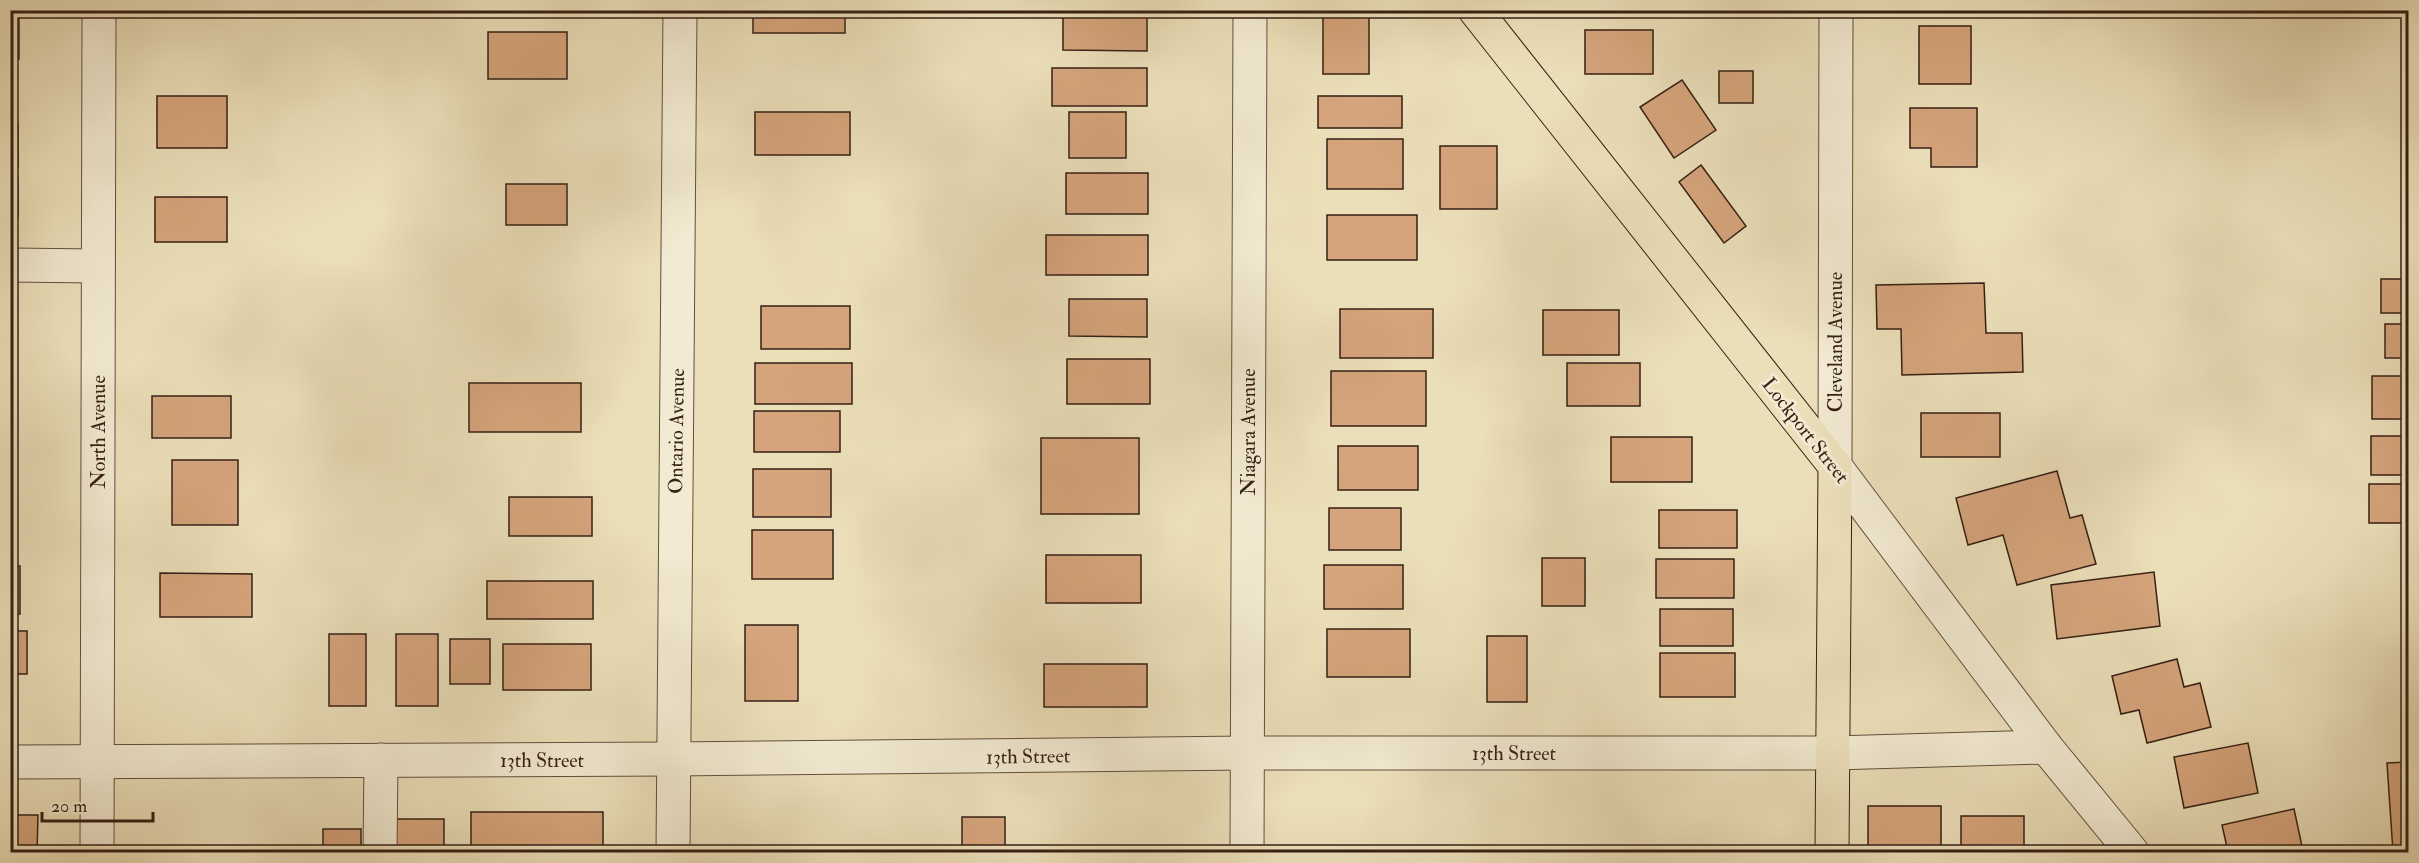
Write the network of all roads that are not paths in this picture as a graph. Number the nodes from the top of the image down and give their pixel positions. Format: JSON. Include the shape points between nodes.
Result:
{"nodes":[{"id":1,"x":99,"y":10,"type":"edge"},
{"id":2,"x":680,"y":10,"type":"edge"},
{"id":3,"x":1250,"y":10,"type":"edge"},
{"id":4,"x":1475,"y":10,"type":"edge"},
{"id":5,"x":1836,"y":10,"type":"edge"},
{"id":6,"x":10,"y":265,"type":"edge"},
{"id":7,"x":98,"y":266,"type":"junction"},
{"id":8,"x":1835,"y":466,"type":"junction"},
{"id":9,"x":2046,"y":747,"type":"junction"},
{"id":10,"x":1247,"y":753,"type":"junction"},
{"id":11,"x":1833,"y":753,"type":"junction"},
{"id":12,"x":673,"y":759,"type":"junction"},
{"id":13,"x":381,"y":760,"type":"junction"},
{"id":14,"x":10,"y":762,"type":"edge"},
{"id":15,"x":98,"y":762,"type":"junction"},
{"id":16,"x":97,"y":852,"type":"edge"},
{"id":17,"x":380,"y":852,"type":"edge"},
{"id":18,"x":673,"y":852,"type":"edge"},
{"id":19,"x":1246,"y":852,"type":"edge"},
{"id":20,"x":1832,"y":852,"type":"edge"},
{"id":21,"x":2132,"y":852,"type":"edge"}],
"edges":[{"from":1,"to":7,"type":"street","name":"North Avenue"},
{"from":2,"to":12,"type":"street","name":"Ontario Avenue"},
{"from":3,"to":10,"type":"street","name":"Niagara Avenue"},
{"from":4,"to":8,"type":"main road","name":"Lockport Street"},
{"from":5,"to":8,"type":"street","name":"Cleveland Avenue"},
{"from":6,"to":7,"type":"street"},
{"from":7,"to":15,"type":"street","name":"North Avenue"},
{"from":8,"to":9,"type":"street","name":"Lockport Street"},
{"from":8,"to":11,"type":"main road","name":"Cleveland Avenue"},
{"from":9,"to":11,"type":"street","name":"13th Street"},
{"from":9,"to":21,"type":"street","name":"Lockport Street"},
{"from":10,"to":11,"type":"street","name":"13th Street"},
{"from":10,"to":12,"type":"street","name":"13th Street"},
{"from":10,"to":19,"type":"street","name":"Niagara Avenue"},
{"from":11,"to":20,"type":"main road","name":"Cleveland Avenue"},
{"from":12,"to":13,"type":"street","name":"13th Street"},
{"from":12,"to":18,"type":"street","name":"Ontario Avenue"},
{"from":13,"to":15,"type":"street","name":"13th Street"},
{"from":13,"to":17,"type":"street"},
{"from":14,"to":15,"type":"street","name":"13th Street"},
{"from":15,"to":16,"type":"street","name":"North Avenue"}]}
